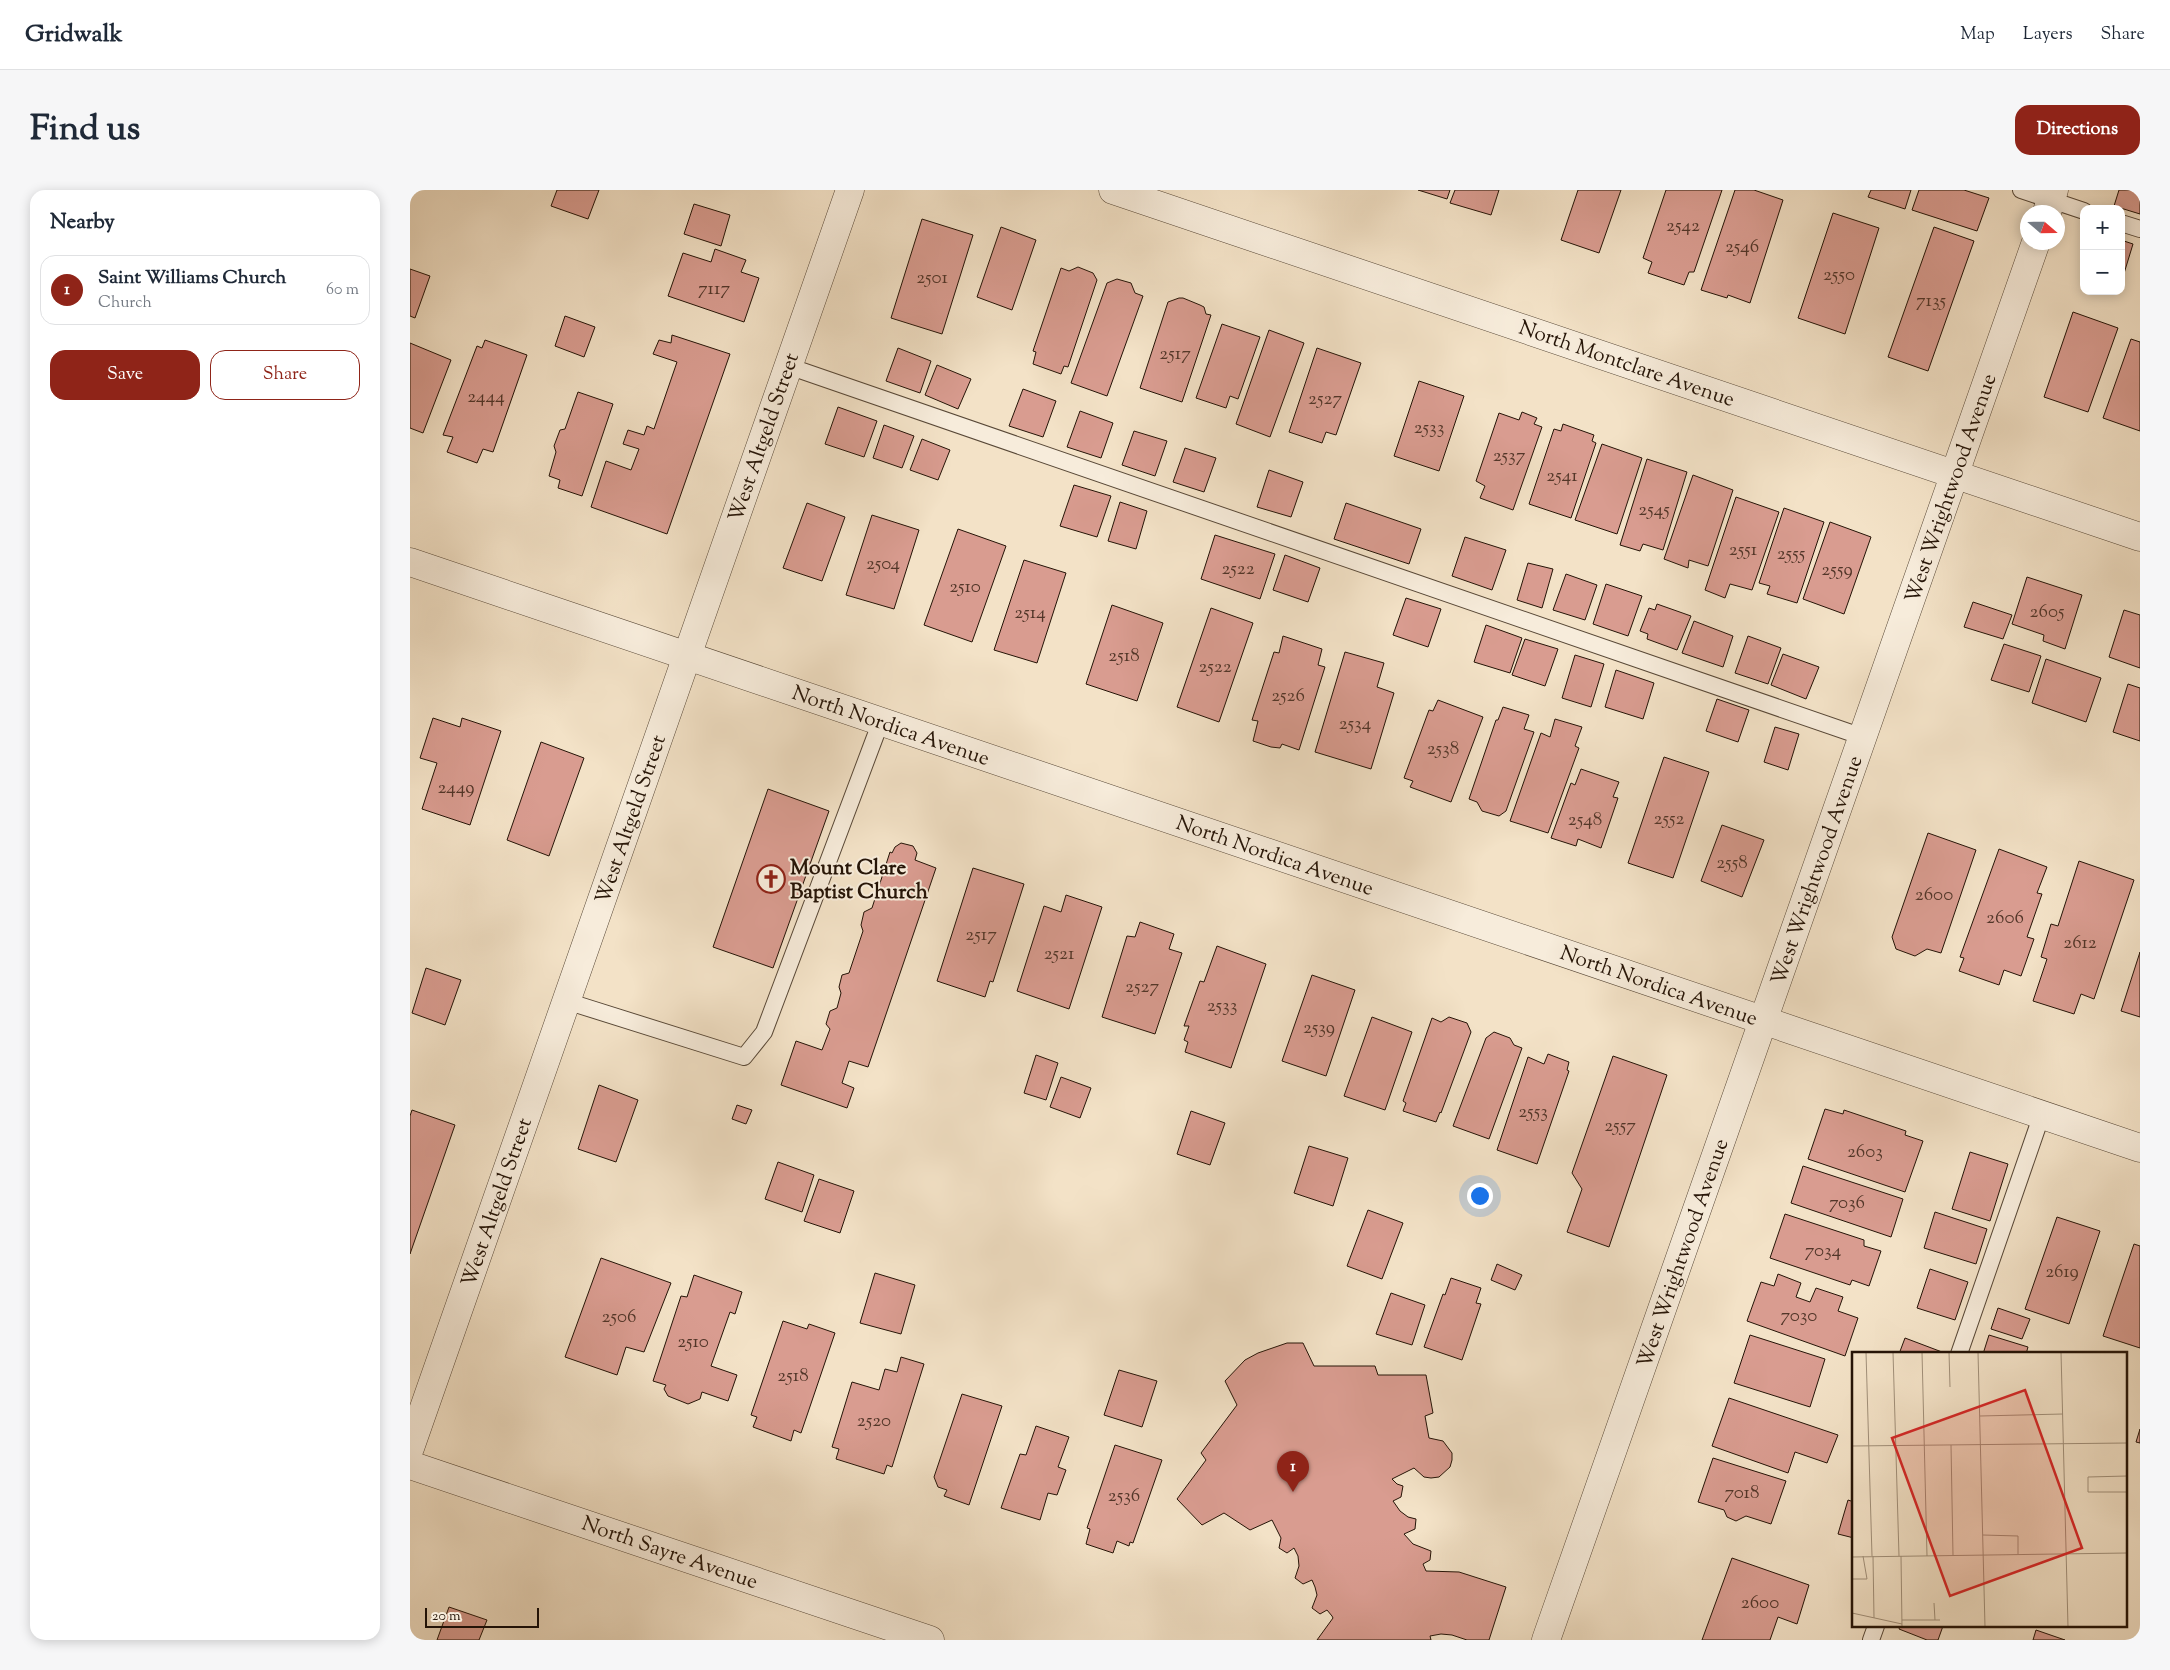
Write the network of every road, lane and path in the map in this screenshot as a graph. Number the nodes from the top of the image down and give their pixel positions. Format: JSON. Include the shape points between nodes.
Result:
{"nodes":[{"id":1,"x":850,"y":190,"type":"edge"},
{"id":2,"x":1114,"y":190,"type":"edge"},
{"id":3,"x":2021,"y":190,"type":"edge"},
{"id":4,"x":2051,"y":201,"type":"edge"},
{"id":5,"x":2080,"y":210,"type":"edge"},
{"id":6,"x":2125,"y":224,"type":"edge"},
{"id":7,"x":2140,"y":230,"type":"edge"},
{"id":8,"x":2033,"y":250,"type":"edge"},
{"id":9,"x":788,"y":366,"type":"junction"},
{"id":10,"x":1955,"y":474,"type":"junction"},
{"id":11,"x":2140,"y":537,"type":"edge"},
{"id":12,"x":410,"y":562,"type":"edge"},
{"id":13,"x":687,"y":656,"type":"junction"},
{"id":14,"x":881,"y":721,"type":"junction"},
{"id":15,"x":1863,"y":737,"type":"junction"},
{"id":16,"x":566,"y":1001,"type":"junction"},
{"id":17,"x":1764,"y":1020,"type":"junction"},
{"id":18,"x":2042,"y":1114,"type":"junction"},
{"id":19,"x":2140,"y":1148,"type":"edge"},
{"id":20,"x":1960,"y":1352,"type":"edge"},
{"id":21,"x":410,"y":1448,"type":"edge"},
{"id":22,"x":410,"y":1465,"type":"edge"},
{"id":23,"x":1875,"y":1628,"type":"edge"},
{"id":24,"x":930,"y":1640,"type":"edge"},
{"id":25,"x":1546,"y":1640,"type":"edge"},
{"id":26,"x":1871,"y":1640,"type":"edge"}],
"edges":[{"from":1,"to":9,"type":"street","name":"West Altgeld Street"},
{"from":2,"to":10,"type":"street","name":"North Montclare Avenue"},
{"from":3,"to":4,"type":"lane"},
{"from":4,"to":5,"type":"lane"},
{"from":6,"to":7,"type":"lane"},
{"from":8,"to":10,"type":"street","name":"West Wrightwood Avenue"},
{"from":9,"to":13,"type":"street","name":"West Altgeld Street"},
{"from":9,"to":15,"type":"lane"},
{"from":10,"to":11,"type":"street","name":"North Montclare Avenue"},
{"from":10,"to":15,"type":"street","name":"West Wrightwood Avenue"},
{"from":12,"to":13,"type":"street","name":"North Nordica Avenue"},
{"from":13,"to":14,"type":"street","name":"North Nordica Avenue"},
{"from":13,"to":16,"type":"street","name":"West Altgeld Street"},
{"from":14,"to":16,"type":"lane","via":[[764,1032],[744,1056]]},
{"from":14,"to":17,"type":"street","name":"North Nordica Avenue"},
{"from":15,"to":17,"type":"street","name":"West Wrightwood Avenue"},
{"from":16,"to":21,"type":"street","name":"West Altgeld Street"},
{"from":17,"to":18,"type":"street","name":"North Nordica Avenue"},
{"from":17,"to":25,"type":"street","name":"West Wrightwood Avenue"},
{"from":18,"to":19,"type":"street","name":"North Nordica Avenue"},
{"from":18,"to":20,"type":"lane"},
{"from":22,"to":24,"type":"street","name":"North Sayre Avenue"},
{"from":23,"to":26,"type":"lane"}]}
